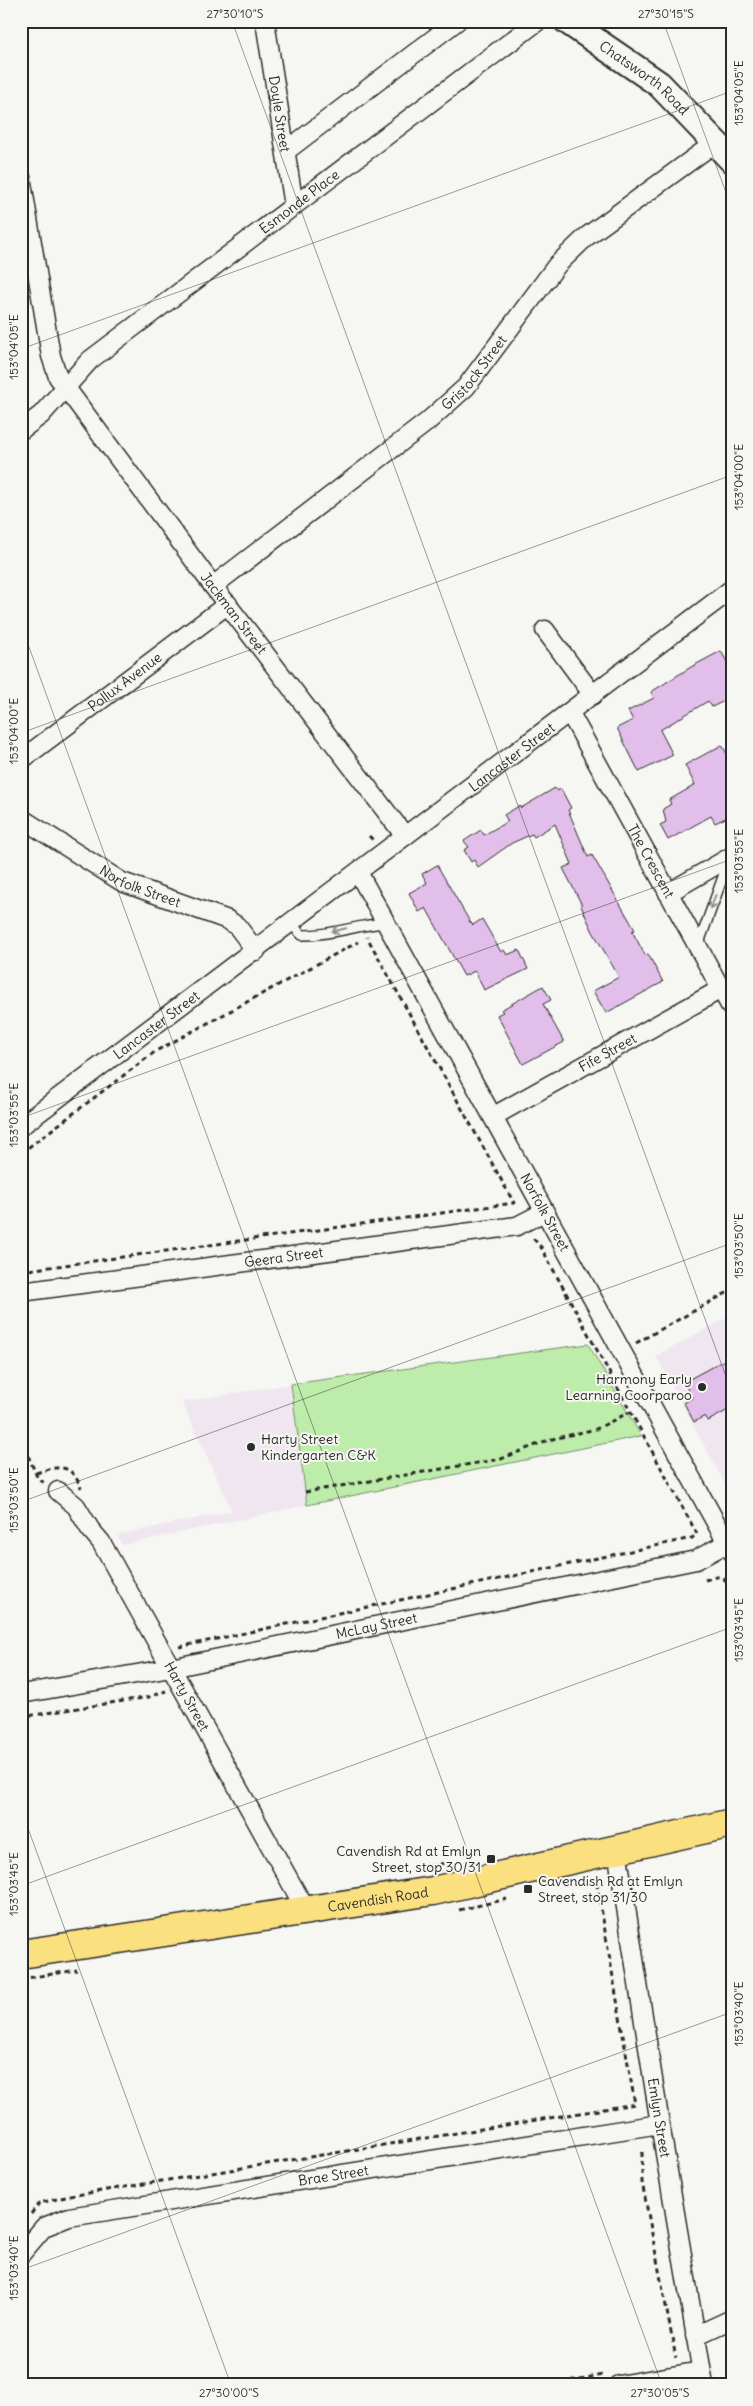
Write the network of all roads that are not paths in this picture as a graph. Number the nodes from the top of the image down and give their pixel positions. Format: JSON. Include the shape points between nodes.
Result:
{"nodes":[{"id":1,"x":264,"y":21,"type":"edge"},
{"id":2,"x":457,"y":21,"type":"edge"},
{"id":3,"x":538,"y":21,"type":"edge"},
{"id":4,"x":567,"y":21,"type":"edge"},
{"id":5,"x":597,"y":21,"type":"edge"},
{"id":6,"x":286,"y":151,"type":"junction"},
{"id":7,"x":724,"y":151,"type":"edge"},
{"id":8,"x":21,"y":178,"type":"edge"},
{"id":9,"x":294,"y":206,"type":"junction"},
{"id":10,"x":64,"y":387,"type":"junction"},
{"id":11,"x":21,"y":430,"type":"edge"},
{"id":12,"x":213,"y":586,"type":"junction"},
{"id":13,"x":732,"y":589,"type":"edge"},
{"id":14,"x":228,"y":604,"type":"junction"},
{"id":15,"x":545,"y":630,"type":"dead end"},
{"id":16,"x":593,"y":695,"type":"junction"},
{"id":17,"x":570,"y":713,"type":"junction"},
{"id":18,"x":21,"y":760,"type":"edge"},
{"id":19,"x":21,"y":818,"type":"edge"},
{"id":20,"x":405,"y":836,"type":"junction"},
{"id":21,"x":731,"y":857,"type":"edge"},
{"id":22,"x":360,"y":874,"type":"junction"},
{"id":23,"x":668,"y":893,"type":"junction"},
{"id":24,"x":387,"y":923,"type":"junction"},
{"id":25,"x":292,"y":925,"type":"junction"},
{"id":26,"x":698,"y":948,"type":"junction"},
{"id":27,"x":256,"y":951,"type":"junction"},
{"id":28,"x":721,"y":989,"type":"junction"},
{"id":29,"x":732,"y":1009,"type":"edge"},
{"id":30,"x":494,"y":1116,"type":"junction"},
{"id":31,"x":21,"y":1126,"type":"edge"},
{"id":32,"x":544,"y":1212,"type":"junction"},
{"id":33,"x":21,"y":1292,"type":"edge"},
{"id":34,"x":58,"y":1491,"type":"road end"},
{"id":35,"x":729,"y":1548,"type":"edge"},
{"id":36,"x":171,"y":1668,"type":"junction"},
{"id":37,"x":21,"y":1694,"type":"edge"},
{"id":38,"x":732,"y":1823,"type":"edge"},
{"id":39,"x":617,"y":1850,"type":"junction"},
{"id":40,"x":306,"y":1910,"type":"junction"},
{"id":41,"x":21,"y":1954,"type":"edge"},
{"id":42,"x":660,"y":2124,"type":"junction"},
{"id":43,"x":21,"y":2254,"type":"edge"},
{"id":44,"x":732,"y":2319,"type":"edge"},
{"id":45,"x":695,"y":2336,"type":"junction"},
{"id":46,"x":703,"y":2378,"type":"edge"},
{"id":47,"x":614,"y":2379,"type":"edge"}],
"edges":[{"from":1,"to":6,"type":"street","name":"Doyle Street"},
{"from":2,"to":6,"type":"street"},
{"from":3,"to":9,"type":"street","name":"Esmonde Place"},
{"from":4,"to":7,"type":"main road","name":"Chatsworth Road","via":[[659,84]]},
{"from":5,"to":7,"type":"main road","name":"Chatsworth Road","via":[[647,58]]},
{"from":6,"to":9,"type":"street","name":"Doyle Street"},
{"from":7,"to":12,"type":"street","name":"Gristock Street","via":[[586,238],[557,265],[466,387],[434,416]]},
{"from":8,"to":10,"type":"street","name":"Jackman Street","via":[[51,356]]},
{"from":9,"to":10,"type":"street","name":"Esmonde Place","via":[[90,360]]},
{"from":10,"to":11,"type":"street","name":"Esmonde Place","via":[[41,415]]},
{"from":10,"to":12,"type":"street","name":"Jackman Street"},
{"from":12,"to":14,"type":"street","name":"Jackman Street"},
{"from":13,"to":16,"type":"street","name":"Lancaster Street"},
{"from":14,"to":18,"type":"street","name":"Pollux Avenue"},
{"from":14,"to":20,"type":"street","name":"Jackman Street"},
{"from":15,"to":16,"type":"street"},
{"from":16,"to":17,"type":"street","name":"Lancaster Street"},
{"from":17,"to":20,"type":"street","name":"Lancaster Street"},
{"from":17,"to":23,"type":"street","name":"The Crescent"},
{"from":19,"to":27,"type":"street","name":"Norfolk Street","via":[[122,882],[228,920],[237,926]]},
{"from":20,"to":22,"type":"street","name":"Lancaster Street"},
{"from":21,"to":23,"type":"street"},
{"from":21,"to":26,"type":"lane","one_way":true},
{"from":22,"to":24,"type":"street","name":"Norfolk Street"},
{"from":22,"to":25,"type":"street","name":"Lancaster Street"},
{"from":23,"to":26,"type":"street","name":"The Crescent"},
{"from":24,"to":25,"type":"lane","one_way":true,"via":[[319,935],[302,934]]},
{"from":24,"to":30,"type":"street","name":"Norfolk Street"},
{"from":25,"to":27,"type":"street","name":"Lancaster Street"},
{"from":26,"to":28,"type":"street","name":"The Crescent"},
{"from":27,"to":31,"type":"street","name":"Lancaster Street"},
{"from":28,"to":29,"type":"street","name":"The Crescent"},
{"from":28,"to":30,"type":"street","name":"Fife Street"},
{"from":30,"to":32,"type":"street","name":"Norfolk Street"},
{"from":32,"to":33,"type":"street","name":"Geera Street","via":[[517,1226]]},
{"from":32,"to":35,"type":"street","name":"Norfolk Street"},
{"from":34,"to":36,"type":"street","name":"Harty Street","via":[[76,1506],[101,1542]]},
{"from":35,"to":36,"type":"street","name":"McLay Street","via":[[696,1560]]},
{"from":36,"to":37,"type":"street","name":"McLay Street"},
{"from":36,"to":40,"type":"street","name":"Harty Street"},
{"from":38,"to":39,"type":"main road","name":"Cavendish Road"},
{"from":39,"to":40,"type":"main road","name":"Cavendish Road","via":[[433,1890]]},
{"from":39,"to":42,"type":"street","name":"Emlyn Street"},
{"from":40,"to":41,"type":"main road","name":"Cavendish Road"},
{"from":42,"to":43,"type":"street","name":"Brae Street","via":[[69,2217],[44,2227]]},
{"from":42,"to":45,"type":"street","name":"Emlyn Street"},
{"from":44,"to":45,"type":"street"},
{"from":45,"to":46,"type":"street","name":"Emlyn Street"},
{"from":46,"to":47,"type":"street"}]}
